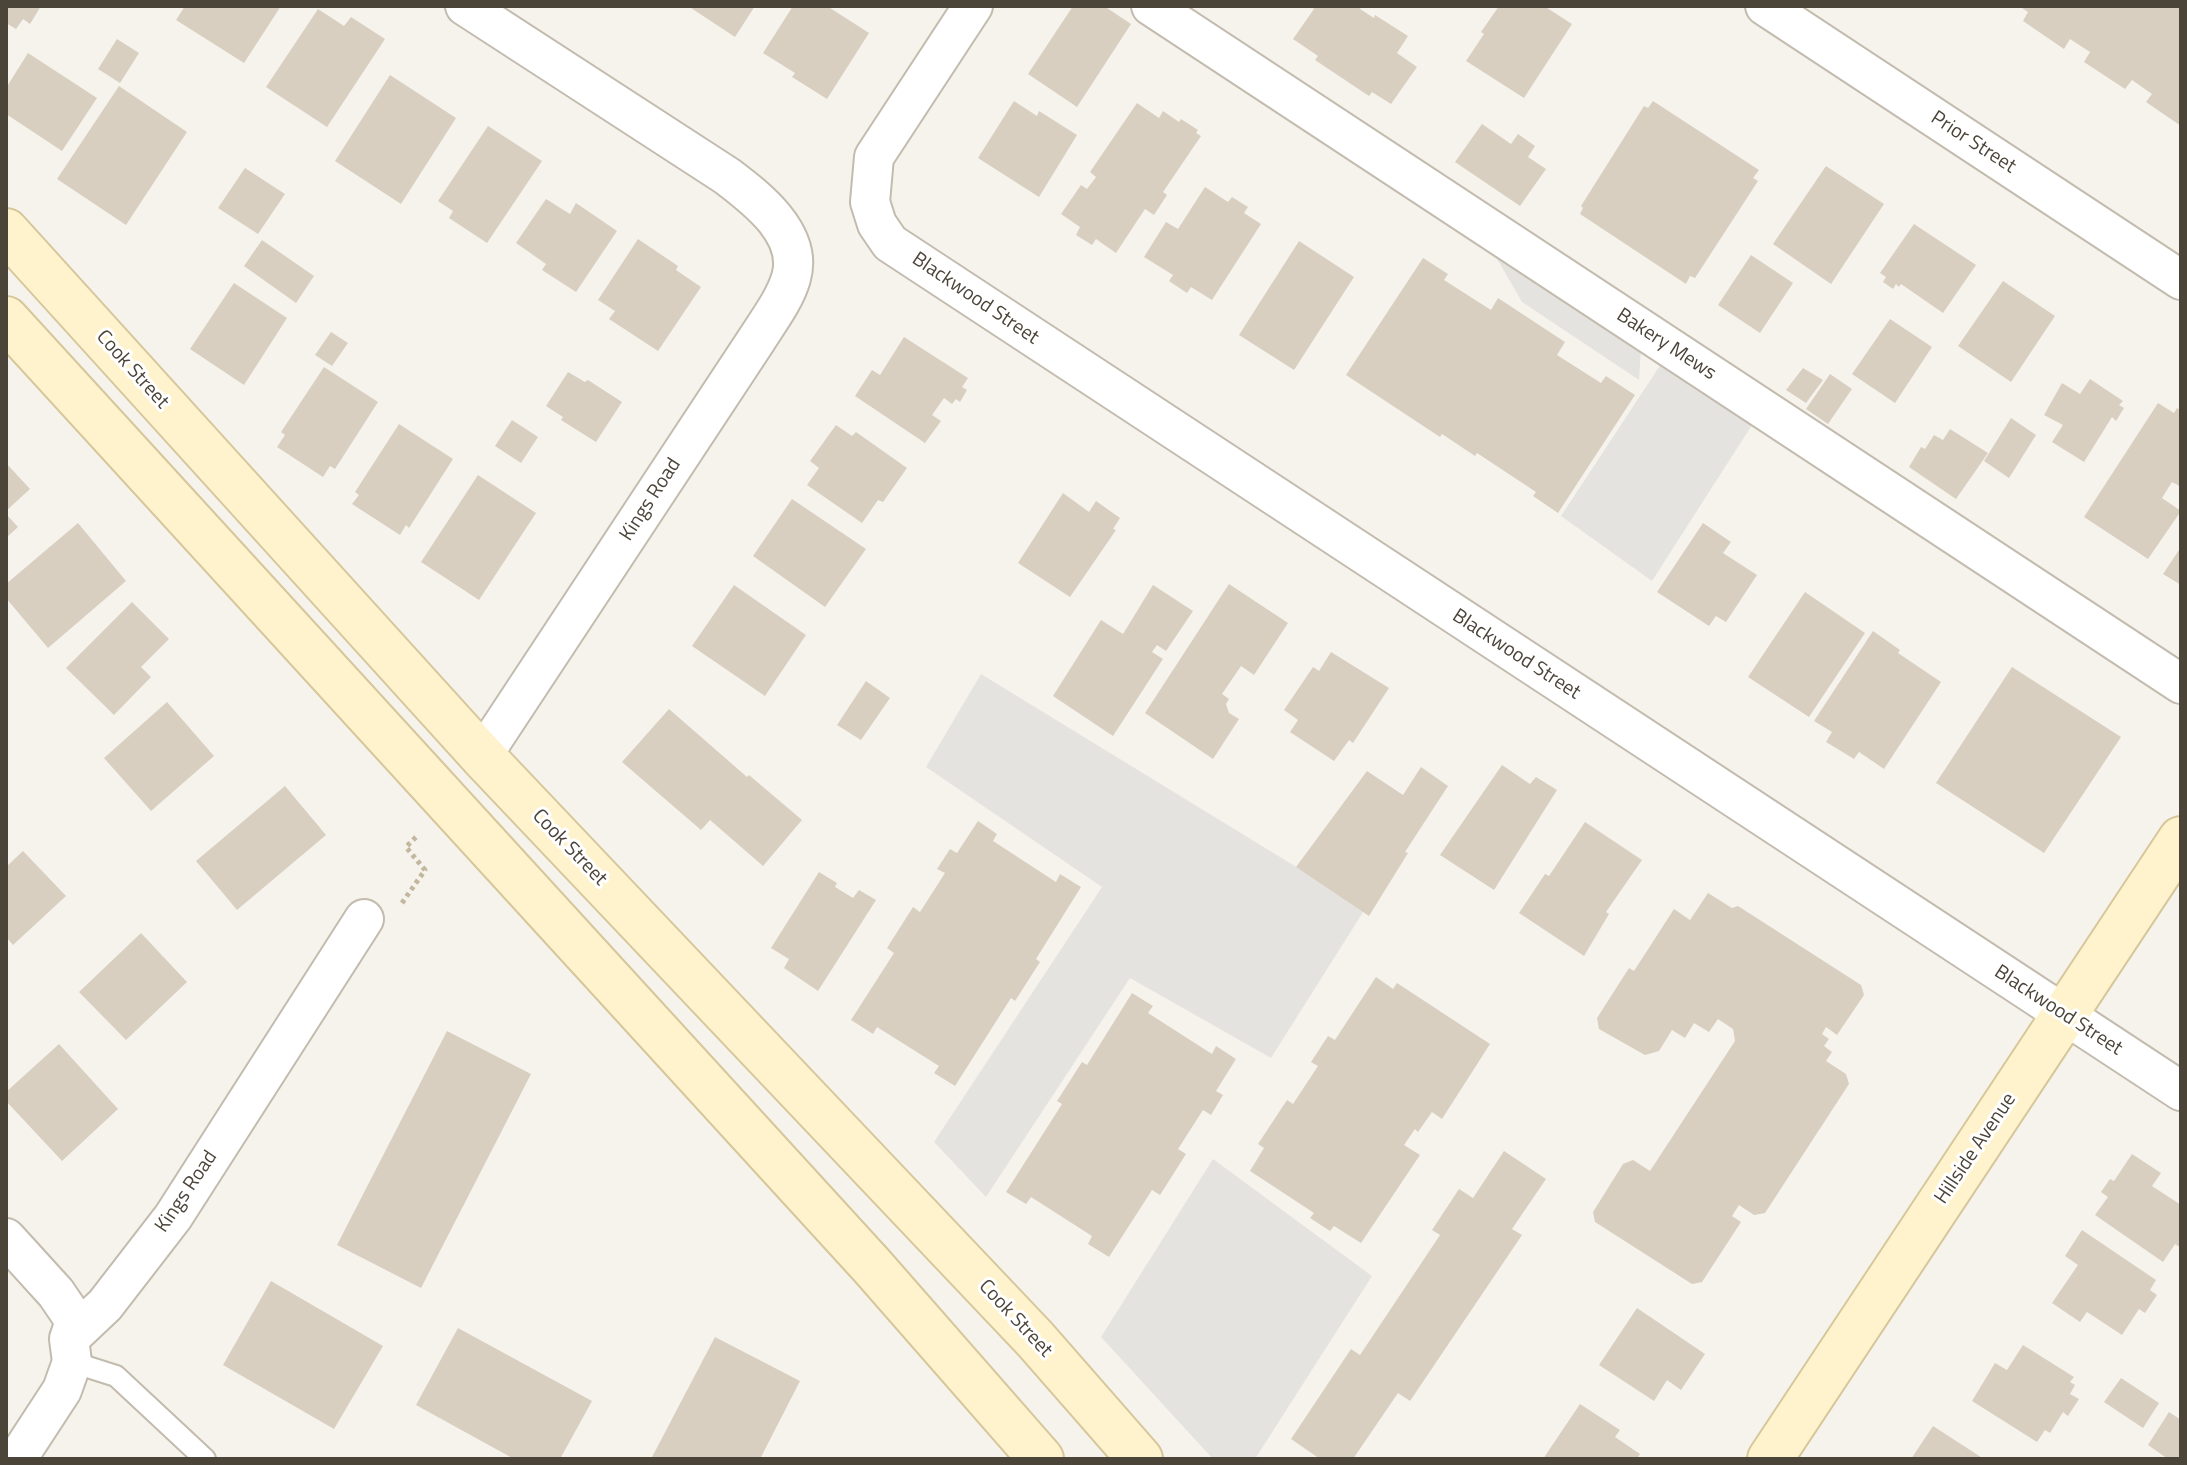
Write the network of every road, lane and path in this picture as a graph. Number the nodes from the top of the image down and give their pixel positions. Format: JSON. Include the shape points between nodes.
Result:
{"nodes":[{"id":1,"x":465,"y":6,"type":"edge"},
{"id":2,"x":973,"y":6,"type":"edge"},
{"id":3,"x":1151,"y":6,"type":"edge"},
{"id":4,"x":1765,"y":6,"type":"edge"},
{"id":5,"x":6,"y":231,"type":"edge"},
{"id":6,"x":2181,"y":280,"type":"edge"},
{"id":7,"x":6,"y":319,"type":"edge"},
{"id":8,"x":2181,"y":684,"type":"edge"},
{"id":9,"x":482,"y":756,"type":"junction"},
{"id":10,"x":2181,"y":839,"type":"edge"},
{"id":11,"x":427,"y":847,"type":"dead end"},
{"id":12,"x":364,"y":919,"type":"joint"},
{"id":13,"x":2065,"y":1015,"type":"junction"},
{"id":14,"x":2181,"y":1091,"type":"edge"},
{"id":15,"x":6,"y":1238,"type":"edge"},
{"id":16,"x":70,"y":1350,"type":"junction"},
{"id":17,"x":17,"y":1459,"type":"edge"},
{"id":18,"x":205,"y":1459,"type":"edge"},
{"id":19,"x":1041,"y":1459,"type":"edge"},
{"id":20,"x":1140,"y":1459,"type":"edge"},
{"id":21,"x":1770,"y":1459,"type":"edge"}],
"edges":[{"from":1,"to":9,"type":"street","name":"Kings Road","via":[[727,176],[759,201],[786,235],[792,257],[792,276],[778,306]]},
{"from":2,"to":13,"type":"street","name":"Blackwood Street","via":[[874,157],[870,202],[890,243]]},
{"from":3,"to":8,"type":"street","name":"Bakery Mews"},
{"from":4,"to":6,"type":"street","name":"Prior Street"},
{"from":5,"to":9,"type":"main road","name":"Cook Street"},
{"from":7,"to":19,"type":"main road","via":[[872,1266]]},
{"from":9,"to":20,"type":"main road","name":"Cook Street","via":[[1035,1339]]},
{"from":10,"to":13,"type":"main road","name":"Hillside Avenue"},
{"from":11,"to":12,"type":"path","via":[[417,836],[406,847],[425,870],[405,901]]},
{"from":12,"to":16,"type":"street","name":"Kings Road","via":[[173,1217]]},
{"from":13,"to":14,"type":"street","name":"Blackwood Street"},
{"from":13,"to":21,"type":"main road","name":"Hillside Avenue"},
{"from":15,"to":16,"type":"street","via":[[75,1321]]},
{"from":16,"to":17,"type":"street","name":"Kings Road","via":[[62,1390]]},
{"from":16,"to":18,"type":"lane","via":[[116,1376]]}]}
